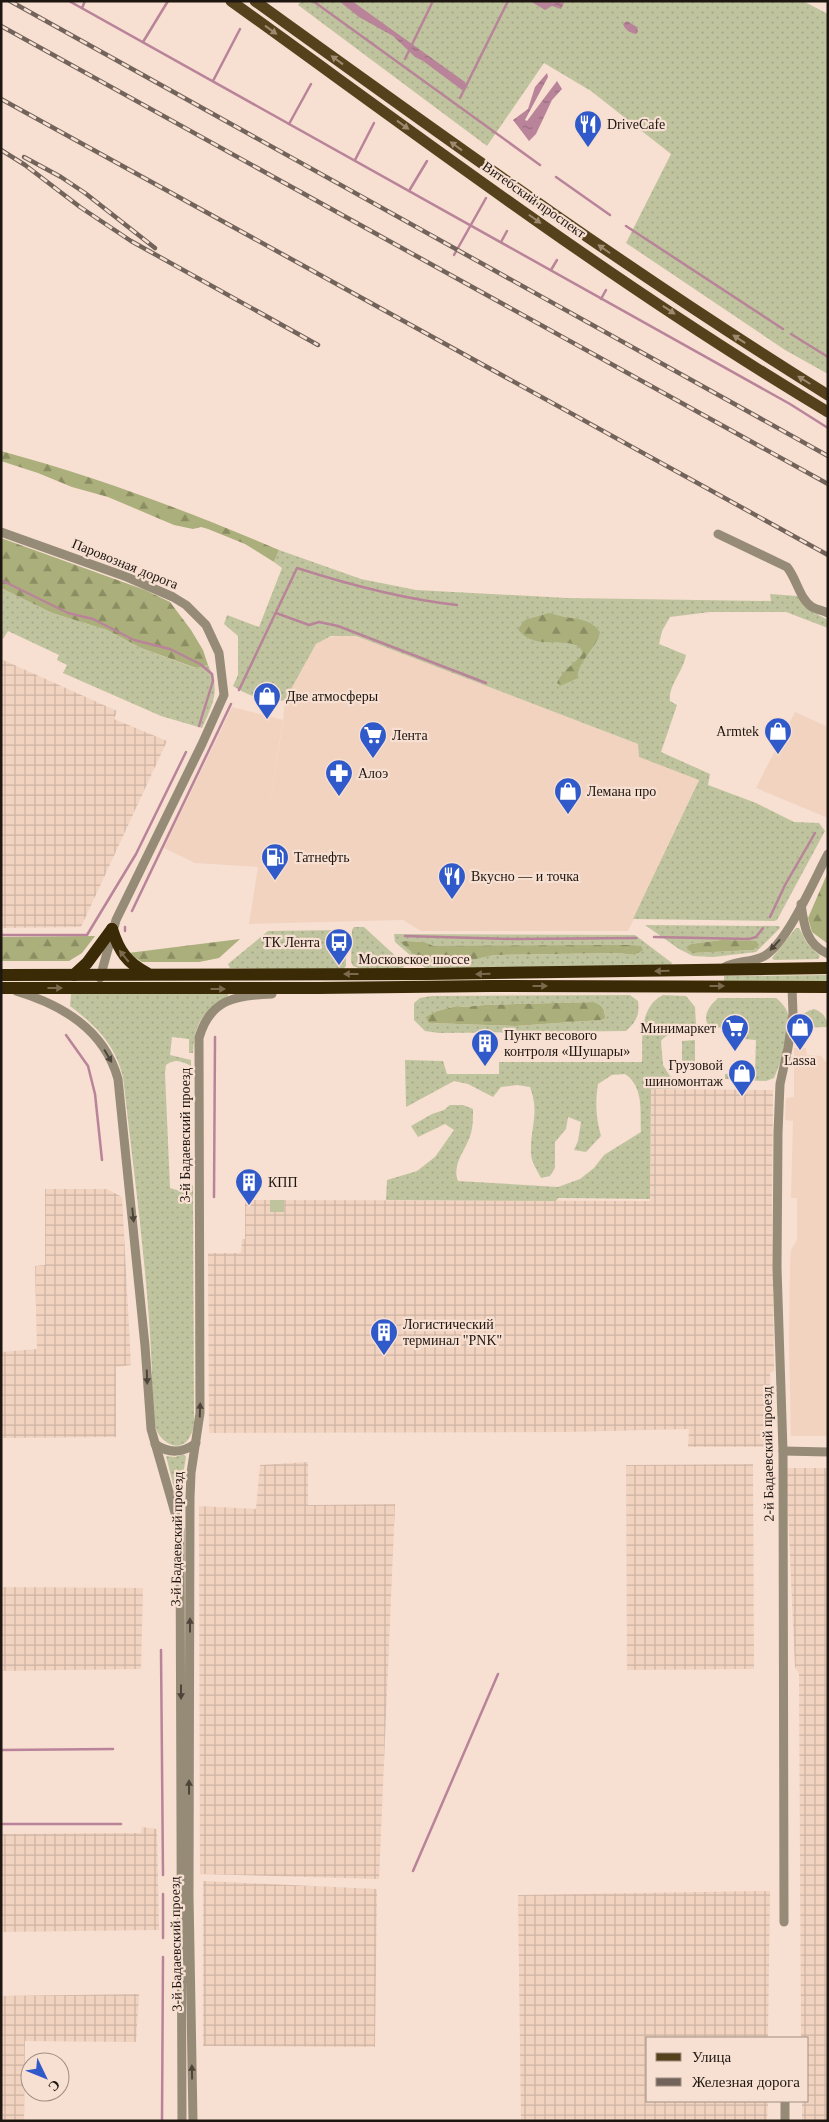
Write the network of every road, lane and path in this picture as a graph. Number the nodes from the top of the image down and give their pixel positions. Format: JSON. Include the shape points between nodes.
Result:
{"nodes":[{"id":1,"x":231,"y":1,"type":"edge"},
{"id":2,"x":255,"y":1,"type":"edge"},
{"id":3,"x":828,"y":395,"type":"edge"},
{"id":4,"x":828,"y":412,"type":"edge"},
{"id":5,"x":1,"y":532,"type":"edge"},
{"id":6,"x":718,"y":534,"type":"dead end"},
{"id":7,"x":828,"y":613,"type":"edge"},
{"id":8,"x":828,"y":854,"type":"edge"},
{"id":9,"x":801,"y":904,"type":"junction"},
{"id":10,"x":112,"y":930,"type":"junction"},
{"id":11,"x":828,"y":954,"type":"edge"},
{"id":12,"x":828,"y":968,"type":"edge"},
{"id":13,"x":721,"y":970,"type":"junction"},
{"id":14,"x":147,"y":973,"type":"junction"},
{"id":15,"x":100,"y":974,"type":"junction"},
{"id":16,"x":1,"y":975,"type":"edge"},
{"id":17,"x":74,"y":975,"type":"junction"},
{"id":18,"x":792,"y":986,"type":"junction"},
{"id":19,"x":828,"y":987,"type":"edge"},
{"id":20,"x":4,"y":988,"type":"edge"},
{"id":21,"x":100,"y":988,"type":"junction"},
{"id":22,"x":318,"y":988,"type":"junction"},
{"id":23,"x":196,"y":1443,"type":"junction"},
{"id":24,"x":155,"y":1444,"type":"junction"},
{"id":25,"x":783,"y":1451,"type":"junction"},
{"id":26,"x":828,"y":1452,"type":"edge"},
{"id":27,"x":784,"y":1922,"type":"dead end"},
{"id":28,"x":785,"y":2102,"type":"edge"},
{"id":29,"x":182,"y":2121,"type":"edge"},
{"id":30,"x":193,"y":2121,"type":"edge"},
{"id":31,"x":785,"y":2121,"type":"edge"}],
"edges":[{"from":1,"to":4,"type":"main road","name":"Витебский проспект","one_way":true,"via":[[571,244]]},
{"from":3,"to":2,"type":"main road","name":"Витебский проспект","one_way":true,"via":[[671,295],[460,149]]},
{"from":5,"to":10,"type":"street","name":"Паровозная дорога","via":[[168,595],[186,605],[206,625],[217,645],[224,695]]},
{"from":6,"to":7,"type":"street","via":[[788,568],[812,606]]},
{"from":8,"to":9,"type":"street"},
{"from":9,"to":11,"type":"street","via":[[808,938],[816,948]]},
{"from":9,"to":13,"type":"street","one_way":true,"via":[[782,938],[764,956]]},
{"from":14,"to":10,"type":"highway","one_way":true,"via":[[120,952]]},
{"from":10,"to":15,"type":"street","name":"Паровозная дорога"},
{"from":10,"to":17,"type":"highway"},
{"from":12,"to":13,"type":"highway","name":"Московское шоссе"},
{"from":13,"to":14,"type":"highway","name":"Московское шоссе","one_way":true},
{"from":14,"to":15,"type":"highway","name":"Московское шоссе"},
{"from":15,"to":17,"type":"highway","name":"Московское шоссе"},
{"from":15,"to":21,"type":"street","name":"Паровозная дорога"},
{"from":16,"to":17,"type":"highway","name":"Московское шоссе"},
{"from":18,"to":19,"type":"highway","name":"Московское шоссе"},
{"from":22,"to":18,"type":"highway","name":"Московское шоссе","one_way":true},
{"from":18,"to":25,"type":"street","name":"2-й Бадаевский проезд","via":[[793,1014],[780,1084],[778,1133],[777,1268]]},
{"from":20,"to":21,"type":"highway","name":"Московское шоссе","one_way":true},
{"from":20,"to":24,"type":"street","name":"3-й Бадаевский проезд","one_way":true,"via":[[56,1006],[88,1029],[114,1065],[145,1346],[148,1408]]},
{"from":21,"to":22,"type":"highway","name":"Московское шоссе","one_way":true},
{"from":23,"to":22,"type":"street","name":"3-й Бадаевский проезд","one_way":true,"via":[[200,1413],[199,1038],[214,1010],[234,997]]},
{"from":23,"to":24,"type":"street","via":[[176,1452]]},
{"from":30,"to":23,"type":"street","name":"3-й Бадаевский проезд","one_way":true,"via":[[189,1895],[190,1498]]},
{"from":24,"to":29,"type":"street","name":"3-й Бадаевский проезд","one_way":true,"via":[[180,1530]]},
{"from":25,"to":26,"type":"street"},
{"from":25,"to":27,"type":"street","name":"2-й Бадаевский проезд"},
{"from":28,"to":31,"type":"street"}]}
